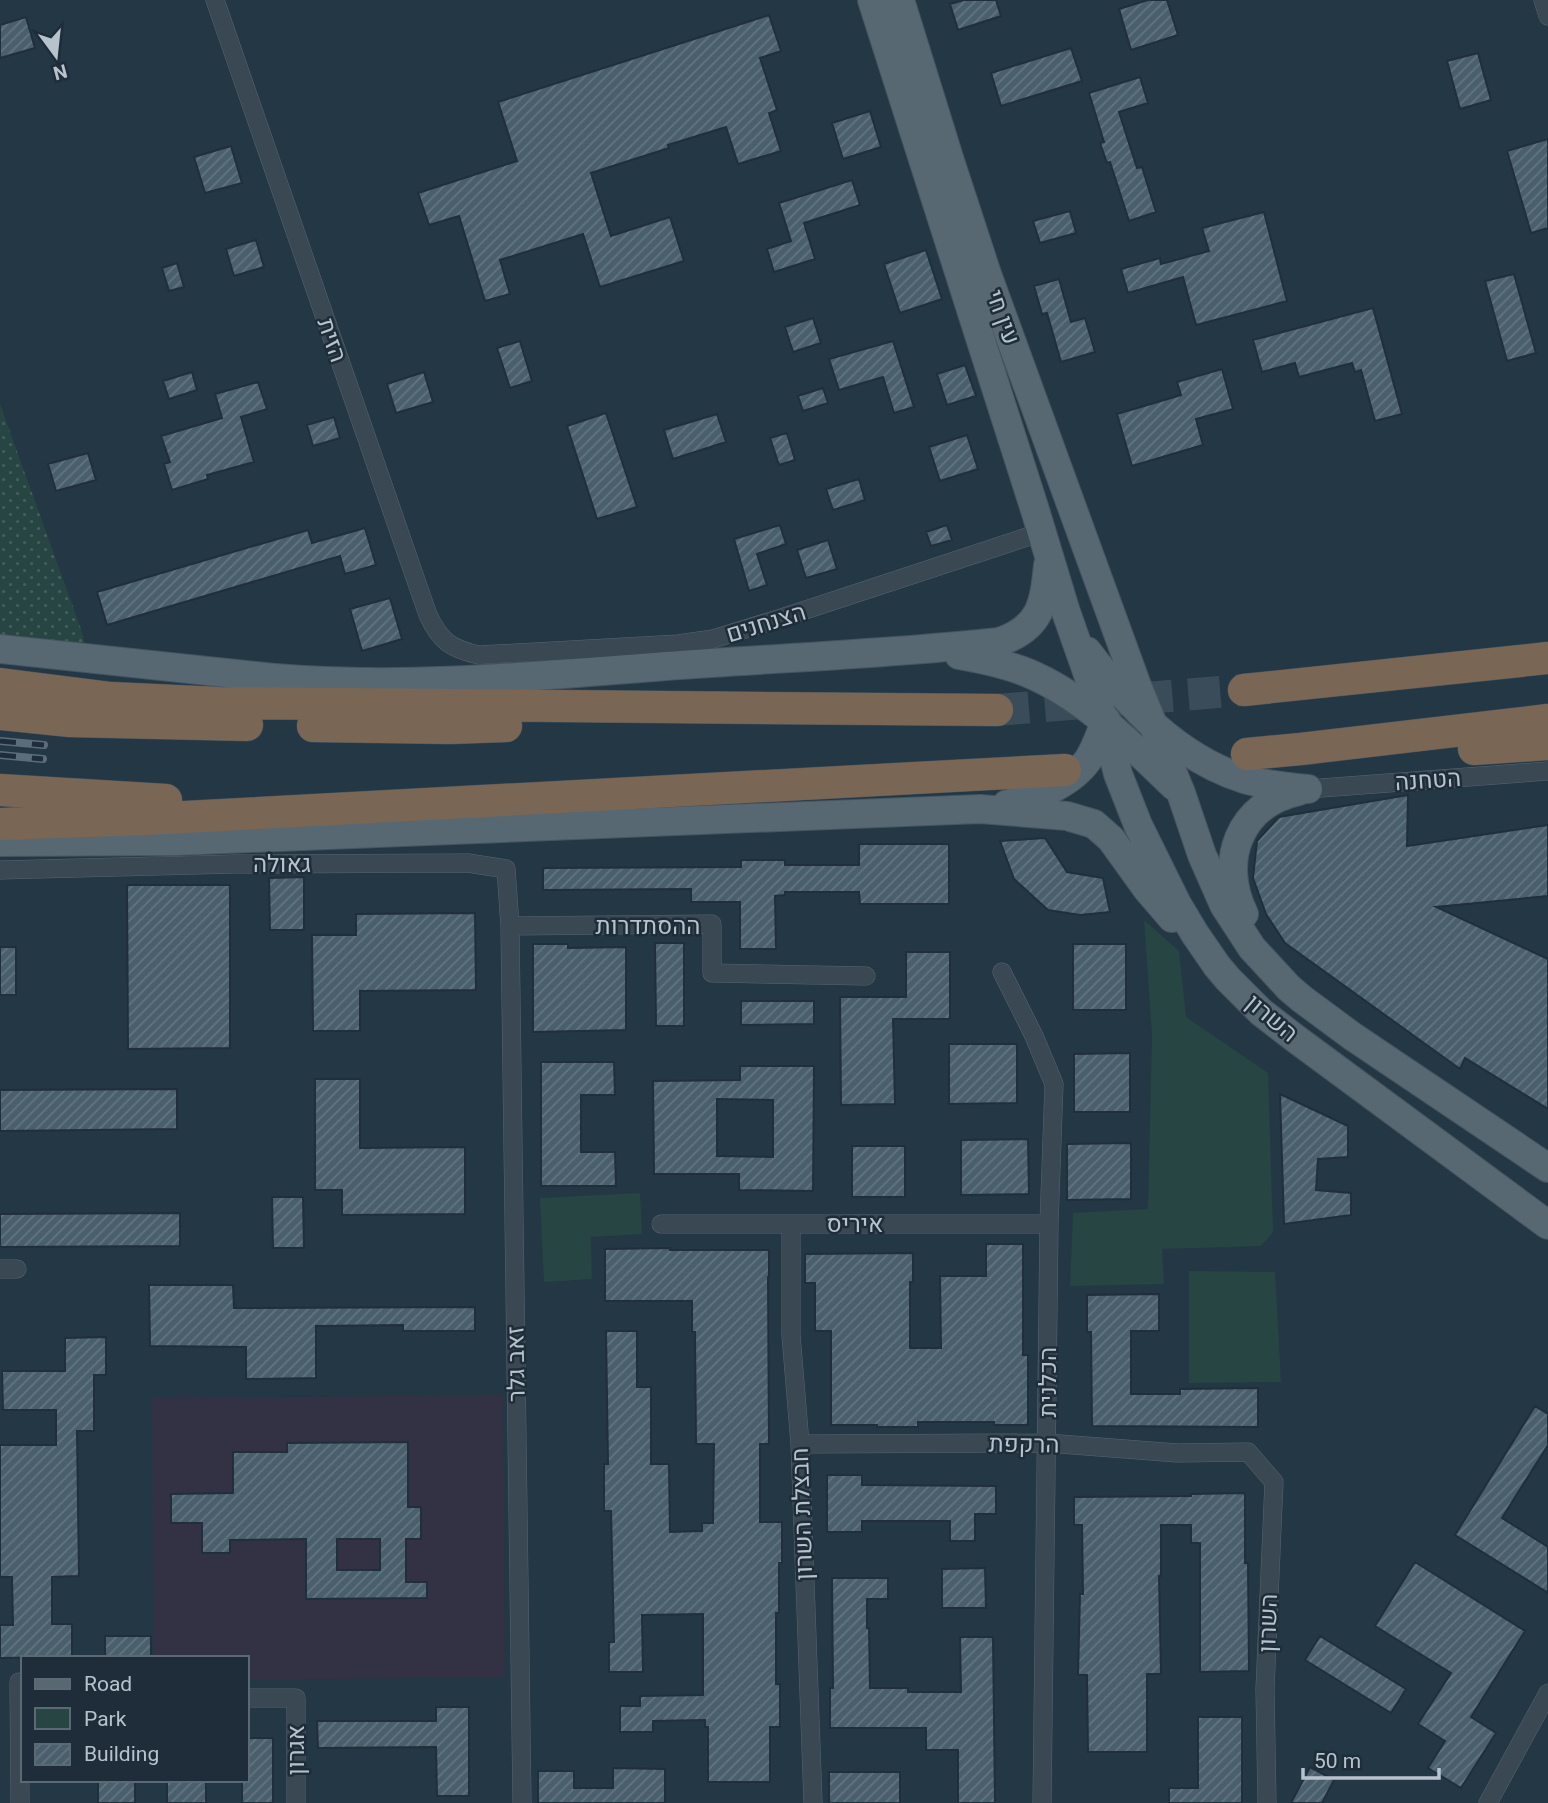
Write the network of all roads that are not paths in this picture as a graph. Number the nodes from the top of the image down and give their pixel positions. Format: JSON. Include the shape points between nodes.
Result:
{"nodes":[{"id":1,"x":215,"y":0,"type":"edge"},
{"id":2,"x":872,"y":0,"type":"edge"},
{"id":3,"x":901,"y":0,"type":"edge"},
{"id":4,"x":1543,"y":0,"type":"edge"},
{"id":5,"x":1548,"y":16,"type":"edge"},
{"id":6,"x":1045,"y":545,"type":"junction"},
{"id":7,"x":1072,"y":631,"type":"junction"},
{"id":8,"x":1122,"y":643,"type":"junction"},
{"id":9,"x":0,"y":649,"type":"edge"},
{"id":10,"x":919,"y":649,"type":"junction"},
{"id":11,"x":479,"y":654,"type":"joint"},
{"id":12,"x":1548,"y":658,"type":"edge"},
{"id":13,"x":0,"y":684,"type":"edge"},
{"id":14,"x":1244,"y":690,"type":"tunnel mouth"},
{"id":15,"x":1120,"y":693,"type":"junction"},
{"id":16,"x":0,"y":714,"type":"edge"},
{"id":17,"x":1548,"y":720,"type":"edge"},
{"id":18,"x":1105,"y":723,"type":"junction"},
{"id":19,"x":1154,"y":725,"type":"junction"},
{"id":20,"x":1548,"y":744,"type":"edge"},
{"id":21,"x":1301,"y":749,"type":"junction"},
{"id":22,"x":1247,"y":754,"type":"dead end"},
{"id":23,"x":1065,"y":770,"type":"dead end"},
{"id":24,"x":1548,"y":771,"type":"edge"},
{"id":25,"x":1308,"y":789,"type":"junction"},
{"id":26,"x":0,"y":790,"type":"edge"},
{"id":27,"x":1181,"y":793,"type":"junction"},
{"id":28,"x":432,"y":804,"type":"junction"},
{"id":29,"x":980,"y":809,"type":"junction"},
{"id":30,"x":0,"y":824,"type":"edge"},
{"id":31,"x":0,"y":842,"type":"edge"},
{"id":32,"x":0,"y":870,"type":"edge"},
{"id":33,"x":510,"y":926,"type":"junction"},
{"id":34,"x":1209,"y":954,"type":"junction"},
{"id":35,"x":1002,"y":972,"type":"dead end"},
{"id":36,"x":866,"y":976,"type":"dead end"},
{"id":37,"x":1289,"y":988,"type":"junction"},
{"id":38,"x":1548,"y":1168,"type":"edge"},
{"id":39,"x":661,"y":1224,"type":"dead end"},
{"id":40,"x":791,"y":1224,"type":"junction"},
{"id":41,"x":1049,"y":1224,"type":"junction"},
{"id":42,"x":1548,"y":1225,"type":"edge"},
{"id":43,"x":1047,"y":1443,"type":"junction"},
{"id":44,"x":800,"y":1444,"type":"junction"},
{"id":45,"x":1248,"y":1452,"type":"joint"},
{"id":46,"x":20,"y":1693,"type":"edge"},
{"id":47,"x":1548,"y":1693,"type":"edge"},
{"id":48,"x":248,"y":1698,"type":"edge"},
{"id":49,"x":20,"y":1803,"type":"edge"},
{"id":50,"x":296,"y":1803,"type":"edge"},
{"id":51,"x":522,"y":1803,"type":"edge"},
{"id":52,"x":813,"y":1803,"type":"edge"},
{"id":53,"x":1042,"y":1803,"type":"edge"},
{"id":54,"x":1267,"y":1803,"type":"edge"},
{"id":55,"x":1488,"y":1803,"type":"edge"}],
"edges":[{"from":1,"to":11,"type":"street","name":"הזית","via":[[428,615],[450,646]]},
{"from":2,"to":6,"type":"main road","name":"עין חי"},
{"from":3,"to":8,"type":"main road","name":"עין חי","via":[[987,274]]},
{"from":4,"to":5,"type":"street"},
{"from":6,"to":7,"type":"main road","name":"עין חי"},
{"from":6,"to":10,"type":"main road","via":[[1043,600],[1033,623],[999,642]]},
{"from":6,"to":11,"type":"street","name":"הצנחנים","via":[[713,639]]},
{"from":7,"to":15,"type":"main road"},
{"from":7,"to":18,"type":"main road","name":"עין חי"},
{"from":8,"to":15,"type":"main road"},
{"from":8,"to":19,"type":"main road","name":"עין חי"},
{"from":9,"to":10,"type":"main road","via":[[317,682],[387,683]]},
{"from":10,"to":18,"type":"main road","via":[[992,661],[1028,673]]},
{"from":12,"to":14,"type":"highway"},
{"from":13,"to":16,"type":"highway","via":[[111,698],[219,703],[997,710],[451,728],[70,721]]},
{"from":15,"to":18,"type":"main road"},
{"from":15,"to":19,"type":"main road"},
{"from":17,"to":21,"type":"highway"},
{"from":18,"to":27,"type":"main road"},
{"from":18,"to":29,"type":"main road","via":[[1087,762],[1060,785],[1033,797]]},
{"from":18,"to":34,"type":"main road","name":"השרון","via":[[1138,825],[1177,904]]},
{"from":19,"to":25,"type":"main road","via":[[1189,752],[1231,774]]},
{"from":19,"to":27,"type":"main road","name":"השרון"},
{"from":20,"to":21,"type":"highway"},
{"from":21,"to":22,"type":"highway"},
{"from":23,"to":28,"type":"highway"},
{"from":24,"to":25,"type":"street","name":"הטחנה"},
{"from":25,"to":37,"type":"main road","via":[[1275,797],[1255,812],[1234,853],[1233,880],[1241,908]]},
{"from":26,"to":28,"type":"highway","via":[[139,799]]},
{"from":27,"to":37,"type":"main road","name":"השרון","via":[[1224,905],[1252,948]]},
{"from":28,"to":30,"type":"highway"},
{"from":29,"to":31,"type":"main road","via":[[177,841]]},
{"from":29,"to":34,"type":"main road","via":[[1059,815],[1094,824],[1163,908]]},
{"from":32,"to":33,"type":"street","name":"גאולה","via":[[468,863],[506,869]]},
{"from":33,"to":36,"type":"street","name":"ההסתדרות","via":[[712,924],[712,973]]},
{"from":33,"to":51,"type":"street","name":"זאב גלר"},
{"from":34,"to":42,"type":"main road","name":"השרון","via":[[1228,979],[1276,1024]]},
{"from":35,"to":41,"type":"street","name":"הכלנית","via":[[1054,1084]]},
{"from":37,"to":38,"type":"main road","name":"השרון"},
{"from":39,"to":40,"type":"street","name":"איריס"},
{"from":40,"to":41,"type":"street","name":"איריס"},
{"from":40,"to":44,"type":"street","name":"חבצלת השרון","via":[[791,1335]]},
{"from":41,"to":43,"type":"street","name":"הכלנית"},
{"from":43,"to":44,"type":"street","name":"הרקפת"},
{"from":43,"to":45,"type":"street","name":"הרקפת","via":[[1177,1453]]},
{"from":43,"to":53,"type":"street","name":"הכלנית"},
{"from":44,"to":52,"type":"street","name":"חבצלת השרון"},
{"from":45,"to":54,"type":"street","name":"השרון","via":[[1273,1482],[1265,1689]]},
{"from":46,"to":49,"type":"street"},
{"from":47,"to":55,"type":"street"},
{"from":48,"to":50,"type":"street","name":"אגרון","via":[[296,1698]]}]}
